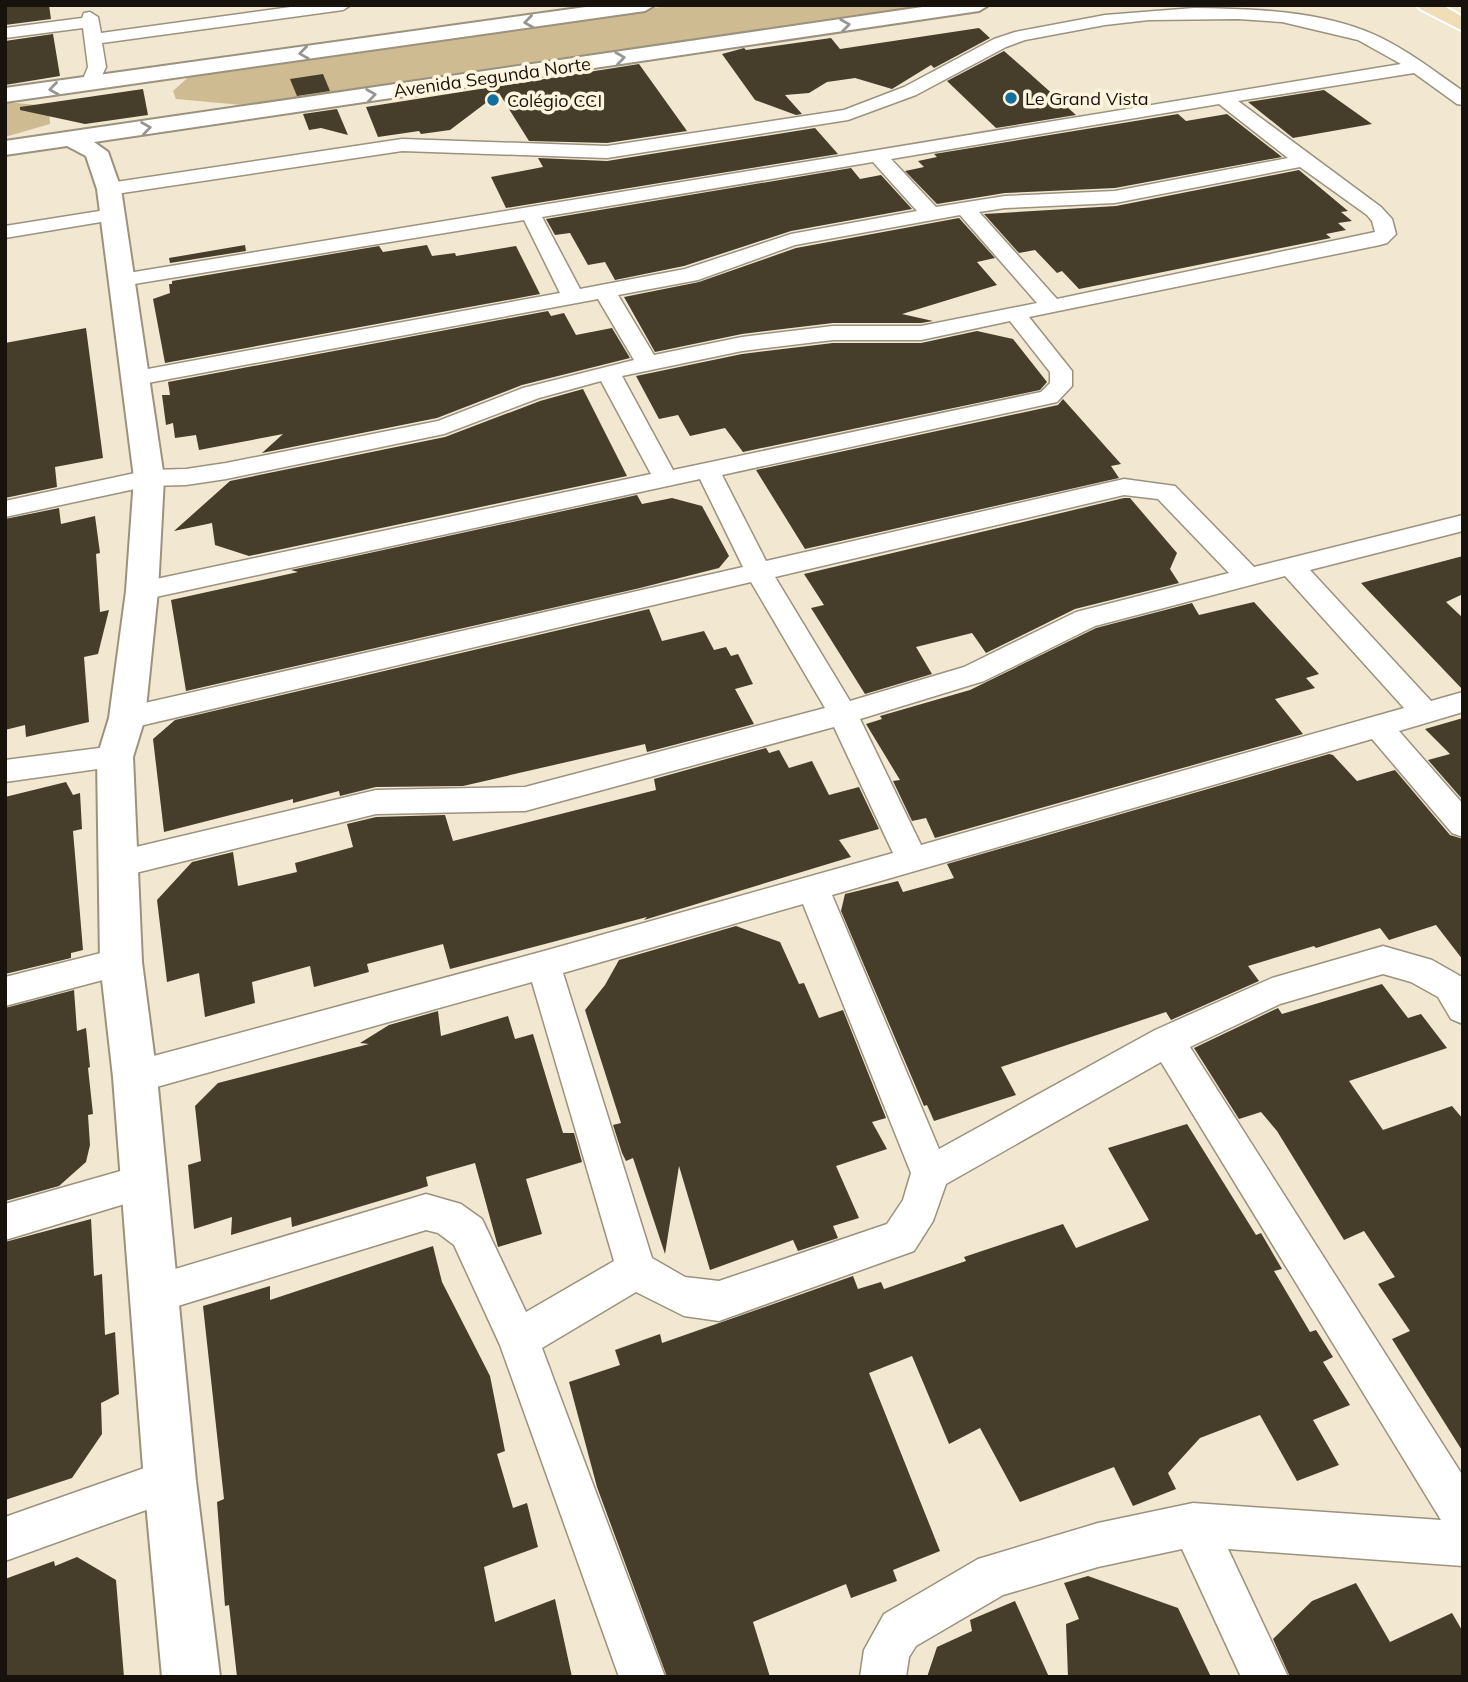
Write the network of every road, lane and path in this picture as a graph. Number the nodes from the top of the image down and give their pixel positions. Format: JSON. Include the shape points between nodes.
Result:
{"nodes":[{"id":1,"x":343,"y":5,"type":"edge"},
{"id":2,"x":645,"y":5,"type":"edge"},
{"id":3,"x":979,"y":5,"type":"edge"},
{"id":4,"x":1427,"y":5,"type":"edge"},
{"id":5,"x":92,"y":15,"type":"edge"},
{"id":6,"x":1463,"y":25,"type":"edge"},
{"id":7,"x":5,"y":33,"type":"edge"},
{"id":8,"x":1416,"y":67,"type":"junction"},
{"id":9,"x":93,"y":75,"type":"junction"},
{"id":10,"x":5,"y":95,"type":"edge"},
{"id":11,"x":1223,"y":97,"type":"junction"},
{"id":12,"x":1463,"y":100,"type":"edge"},
{"id":13,"x":93,"y":141,"type":"junction"},
{"id":14,"x":5,"y":148,"type":"edge"},
{"id":15,"x":876,"y":154,"type":"junction"},
{"id":16,"x":1304,"y":161,"type":"junction"},
{"id":17,"x":110,"y":202,"type":"junction"},
{"id":18,"x":965,"y":208,"type":"junction"},
{"id":19,"x":531,"y":214,"type":"junction"},
{"id":20,"x":931,"y":214,"type":"junction"},
{"id":21,"x":5,"y":232,"type":"edge"},
{"id":22,"x":122,"y":280,"type":"junction"},
{"id":23,"x":605,"y":292,"type":"junction"},
{"id":24,"x":573,"y":297,"type":"junction"},
{"id":25,"x":1052,"y":306,"type":"junction"},
{"id":26,"x":1016,"y":315,"type":"junction"},
{"id":27,"x":648,"y":363,"type":"junction"},
{"id":28,"x":608,"y":372,"type":"junction"},
{"id":29,"x":137,"y":378,"type":"junction"},
{"id":30,"x":707,"y":469,"type":"junction"},
{"id":31,"x":149,"y":478,"type":"junction"},
{"id":32,"x":667,"y":481,"type":"junction"},
{"id":33,"x":5,"y":509,"type":"edge"},
{"id":34,"x":1463,"y":523,"type":"edge"},
{"id":35,"x":1292,"y":566,"type":"junction"},
{"id":36,"x":758,"y":571,"type":"junction"},
{"id":37,"x":1248,"y":577,"type":"junction"},
{"id":38,"x":142,"y":591,"type":"junction"},
{"id":39,"x":1463,"y":702,"type":"edge"},
{"id":40,"x":1424,"y":712,"type":"junction"},
{"id":41,"x":843,"y":714,"type":"junction"},
{"id":42,"x":127,"y":718,"type":"junction"},
{"id":43,"x":1377,"y":725,"type":"junction"},
{"id":44,"x":115,"y":757,"type":"junction"},
{"id":45,"x":5,"y":771,"type":"edge"},
{"id":46,"x":1463,"y":825,"type":"edge"},
{"id":47,"x":912,"y":860,"type":"junction"},
{"id":48,"x":118,"y":864,"type":"junction"},
{"id":49,"x":813,"y":888,"type":"junction"},
{"id":50,"x":121,"y":962,"type":"junction"},
{"id":51,"x":544,"y":965,"type":"junction"},
{"id":52,"x":5,"y":992,"type":"edge"},
{"id":53,"x":1463,"y":1009,"type":"edge"},
{"id":54,"x":1167,"y":1041,"type":"junction"},
{"id":55,"x":135,"y":1077,"type":"junction"},
{"id":56,"x":930,"y":1174,"type":"junction"},
{"id":57,"x":145,"y":1182,"type":"junction"},
{"id":58,"x":5,"y":1222,"type":"edge"},
{"id":59,"x":636,"y":1270,"type":"junction"},
{"id":60,"x":155,"y":1294,"type":"junction"},
{"id":61,"x":518,"y":1339,"type":"junction"},
{"id":62,"x":170,"y":1481,"type":"junction"},
{"id":63,"x":1463,"y":1516,"type":"edge"},
{"id":64,"x":1193,"y":1525,"type":"junction"},
{"id":65,"x":5,"y":1539,"type":"edge"},
{"id":66,"x":1463,"y":1544,"type":"edge"},
{"id":67,"x":191,"y":1677,"type":"edge"},
{"id":68,"x":642,"y":1677,"type":"edge"},
{"id":69,"x":883,"y":1677,"type":"edge"},
{"id":70,"x":1265,"y":1677,"type":"edge"}],
"edges":[{"from":1,"to":5,"type":"street"},
{"from":2,"to":9,"type":"main road","one_way":true,"via":[[120,79]]},
{"from":13,"to":3,"type":"main road","name":"Avenida Segunda Norte","one_way":true},
{"from":4,"to":6,"type":"main road"},
{"from":5,"to":7,"type":"street"},
{"from":5,"to":9,"type":"street"},
{"from":8,"to":11,"type":"street"},
{"from":8,"to":12,"type":"street"},
{"from":8,"to":17,"type":"street","via":[[1344,28],[1261,12],[1192,8],[1021,36],[909,91],[848,115],[618,151],[402,145]]},
{"from":9,"to":10,"type":"main road","one_way":true},
{"from":11,"to":15,"type":"street"},
{"from":11,"to":16,"type":"street"},
{"from":13,"to":14,"type":"main road","name":"Avenida Segunda Norte"},
{"from":13,"to":17,"type":"main road"},
{"from":15,"to":19,"type":"street"},
{"from":15,"to":20,"type":"street"},
{"from":16,"to":18,"type":"street","via":[[1115,197]]},
{"from":16,"to":25,"type":"street","via":[[1374,211],[1386,234],[1380,239]]},
{"from":17,"to":21,"type":"street"},
{"from":17,"to":22,"type":"main road"},
{"from":18,"to":20,"type":"street"},
{"from":18,"to":25,"type":"street"},
{"from":19,"to":22,"type":"street"},
{"from":19,"to":24,"type":"street"},
{"from":20,"to":23,"type":"street","via":[[791,240],[690,275]]},
{"from":22,"to":29,"type":"main road"},
{"from":23,"to":24,"type":"street"},
{"from":23,"to":27,"type":"street"},
{"from":24,"to":29,"type":"street"},
{"from":25,"to":26,"type":"street"},
{"from":26,"to":27,"type":"street","via":[[921,333],[788,337]]},
{"from":26,"to":30,"type":"street","via":[[1061,371],[1061,388],[1049,397]]},
{"from":27,"to":28,"type":"street"},
{"from":28,"to":31,"type":"street","via":[[531,393],[444,427],[226,471]]},
{"from":28,"to":32,"type":"street"},
{"from":29,"to":31,"type":"main road"},
{"from":30,"to":32,"type":"street"},
{"from":30,"to":36,"type":"street"},
{"from":31,"to":33,"type":"street"},
{"from":31,"to":38,"type":"main road"},
{"from":32,"to":38,"type":"street"},
{"from":34,"to":35,"type":"street"},
{"from":35,"to":37,"type":"street"},
{"from":35,"to":40,"type":"street"},
{"from":36,"to":37,"type":"street","via":[[1124,487],[1166,492]]},
{"from":36,"to":41,"type":"street"},
{"from":36,"to":42,"type":"street"},
{"from":37,"to":41,"type":"street","via":[[1086,619],[974,674]]},
{"from":38,"to":42,"type":"main road"},
{"from":39,"to":40,"type":"street"},
{"from":40,"to":43,"type":"street"},
{"from":41,"to":47,"type":"street"},
{"from":41,"to":48,"type":"street","via":[[525,799],[376,802]]},
{"from":42,"to":44,"type":"main road"},
{"from":43,"to":46,"type":"street"},
{"from":43,"to":47,"type":"street"},
{"from":44,"to":45,"type":"street"},
{"from":44,"to":48,"type":"main road"},
{"from":47,"to":49,"type":"street"},
{"from":48,"to":50,"type":"main road"},
{"from":49,"to":51,"type":"street"},
{"from":49,"to":56,"type":"street"},
{"from":50,"to":52,"type":"street"},
{"from":50,"to":55,"type":"main road"},
{"from":51,"to":55,"type":"street"},
{"from":51,"to":59,"type":"street"},
{"from":53,"to":54,"type":"street","via":[[1450,987],[1420,970],[1383,960],[1272,992]]},
{"from":54,"to":56,"type":"street"},
{"from":54,"to":63,"type":"street"},
{"from":55,"to":57,"type":"main road"},
{"from":56,"to":59,"type":"street","via":[[920,1208],[900,1238],[719,1301],[680,1297]]},
{"from":57,"to":58,"type":"street"},
{"from":57,"to":60,"type":"main road"},
{"from":59,"to":61,"type":"street"},
{"from":60,"to":61,"type":"street","via":[[426,1212],[447,1217],[468,1232]]},
{"from":60,"to":62,"type":"main road"},
{"from":61,"to":68,"type":"street"},
{"from":62,"to":65,"type":"street"},
{"from":62,"to":67,"type":"main road"},
{"from":64,"to":66,"type":"street"},
{"from":64,"to":69,"type":"street","via":[[1098,1545],[994,1575],[900,1630],[887,1650]]},
{"from":64,"to":70,"type":"street"}]}
